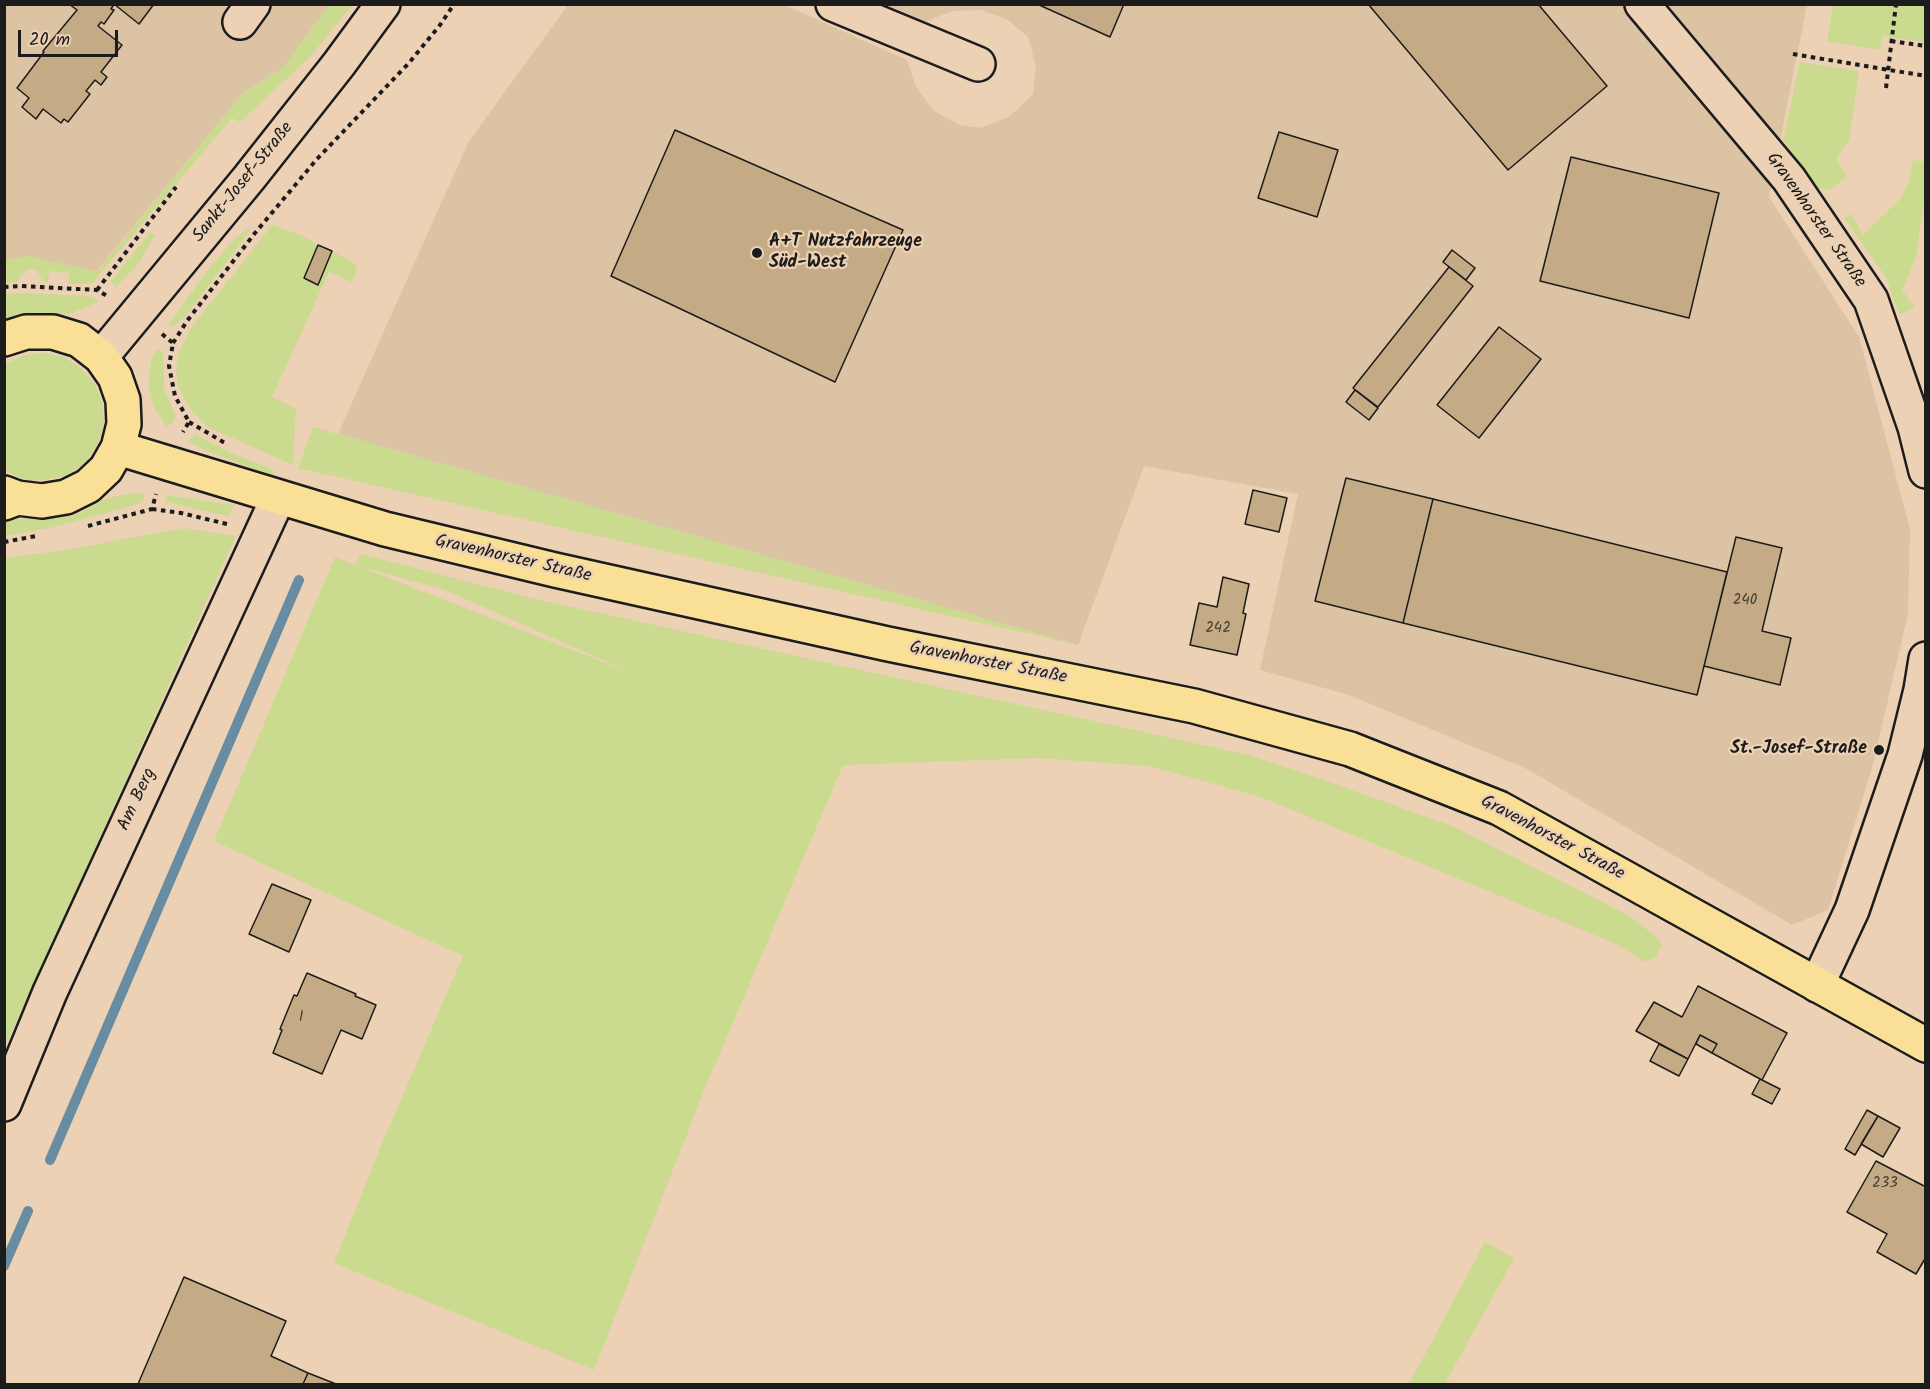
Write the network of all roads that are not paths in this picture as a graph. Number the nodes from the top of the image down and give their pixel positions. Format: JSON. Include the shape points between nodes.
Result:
{"nodes":[{"id":1,"x":383,"y":4,"type":"edge"},
{"id":2,"x":833,"y":4,"type":"edge"},
{"id":3,"x":1642,"y":4,"type":"edge"},
{"id":4,"x":978,"y":64,"type":"dead end"},
{"id":5,"x":4,"y":339,"type":"edge"},
{"id":6,"x":101,"y":357,"type":"junction"},
{"id":7,"x":118,"y":448,"type":"junction"},
{"id":8,"x":1926,"y":471,"type":"edge"},
{"id":9,"x":9,"y":498,"type":"edge"},
{"id":10,"x":278,"y":498,"type":"junction"},
{"id":11,"x":1926,"y":659,"type":"edge"},
{"id":12,"x":1817,"y":985,"type":"junction"},
{"id":13,"x":1926,"y":1045,"type":"edge"},
{"id":14,"x":4,"y":1104,"type":"edge"}],
"edges":[{"from":1,"to":6,"type":"street","name":"Sankt-Josef-Straße","via":[[249,178]]},
{"from":2,"to":4,"type":"street"},
{"from":3,"to":8,"type":"street","name":"Gravenhorster Straße","via":[[1790,179],[1870,300]]},
{"from":5,"to":6,"type":"main road","via":[[26,332],[53,332],[79,340]]},
{"from":6,"to":7,"type":"main road","via":[[115,377],[123,400],[124,424]]},
{"from":7,"to":9,"type":"main road","via":[[106,469],[88,486],[66,497],[42,501]]},
{"from":7,"to":10,"type":"main road","name":"Gravenhorster Straße"},
{"from":10,"to":12,"type":"main road","name":"Gravenhorster Straße","via":[[385,530],[555,570],[888,644],[1194,706],[1350,749],[1499,808]]},
{"from":10,"to":14,"type":"street","name":"Am Berg","via":[[50,992]]},
{"from":11,"to":12,"type":"street","via":[[1905,755],[1852,910]]},
{"from":12,"to":13,"type":"main road","name":"Gravenhorster Straße"}]}
